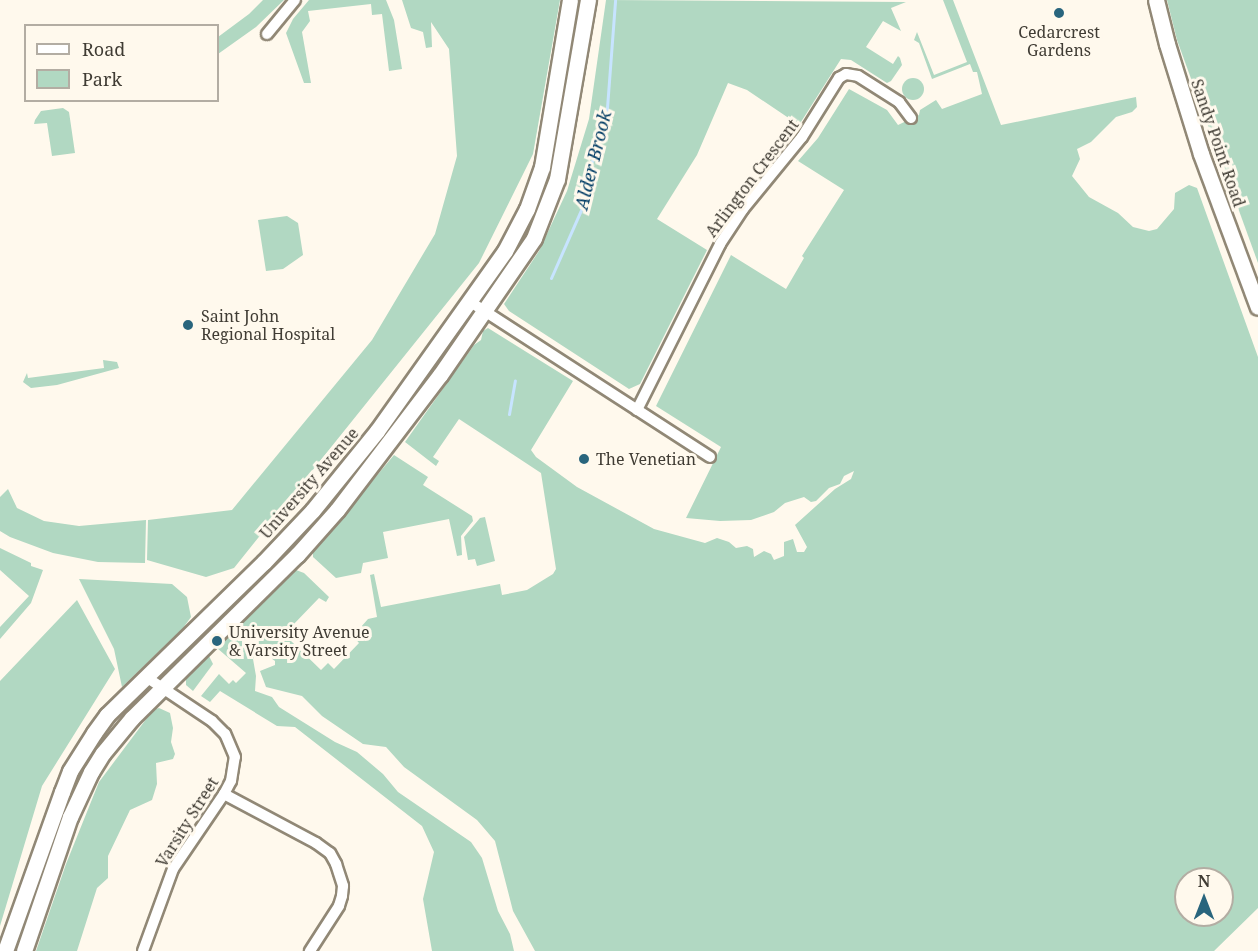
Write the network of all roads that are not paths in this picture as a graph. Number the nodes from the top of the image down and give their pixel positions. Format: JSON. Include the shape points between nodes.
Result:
{"nodes":[{"id":1,"x":295,"y":0,"type":"edge"},
{"id":2,"x":570,"y":0,"type":"edge"},
{"id":3,"x":588,"y":0,"type":"edge"},
{"id":4,"x":1156,"y":0,"type":"edge"},
{"id":5,"x":267,"y":34,"type":"dead end"},
{"id":6,"x":911,"y":118,"type":"dead end"},
{"id":7,"x":1254,"y":288,"type":"edge"},
{"id":8,"x":469,"y":301,"type":"junction"},
{"id":9,"x":1258,"y":307,"type":"edge"},
{"id":10,"x":485,"y":311,"type":"junction"},
{"id":11,"x":637,"y":410,"type":"junction"},
{"id":12,"x":710,"y":457,"type":"dead end"},
{"id":13,"x":146,"y":677,"type":"junction"},
{"id":14,"x":163,"y":688,"type":"junction"},
{"id":15,"x":224,"y":794,"type":"junction"},
{"id":16,"x":5,"y":951,"type":"edge"},
{"id":17,"x":24,"y":951,"type":"edge"},
{"id":18,"x":143,"y":951,"type":"edge"},
{"id":19,"x":310,"y":951,"type":"edge"}],
"edges":[{"from":1,"to":5,"type":"street"},
{"from":2,"to":8,"type":"main road","name":"University Avenue","via":[[536,187],[517,231]]},
{"from":3,"to":10,"type":"main road","via":[[550,199],[534,238]]},
{"from":4,"to":7,"type":"main road","name":"Sandy Point Road","via":[[1201,154]]},
{"from":6,"to":11,"type":"street","name":"Arlington Crescent","via":[[899,102],[858,76],[846,74],[839,78],[805,132],[720,244]]},
{"from":7,"to":9,"type":"main road","name":"Sandy Point Road"},
{"from":8,"to":10,"type":"street"},
{"from":8,"to":13,"type":"main road","name":"University Avenue","via":[[377,431],[313,510]]},
{"from":10,"to":11,"type":"street"},
{"from":10,"to":14,"type":"main road","via":[[337,510]]},
{"from":11,"to":12,"type":"street"},
{"from":13,"to":14,"type":"street","name":"Varsity Street"},
{"from":13,"to":16,"type":"main road","name":"University Avenue","via":[[107,715],[70,771]]},
{"from":14,"to":15,"type":"street","name":"Varsity Street","via":[[212,721],[232,746],[234,769]]},
{"from":14,"to":17,"type":"main road","via":[[117,734],[91,772],[70,817]]},
{"from":15,"to":18,"type":"street","name":"Varsity Street","via":[[173,869]]},
{"from":15,"to":19,"type":"street","via":[[330,853],[343,886],[339,906]]}]}
